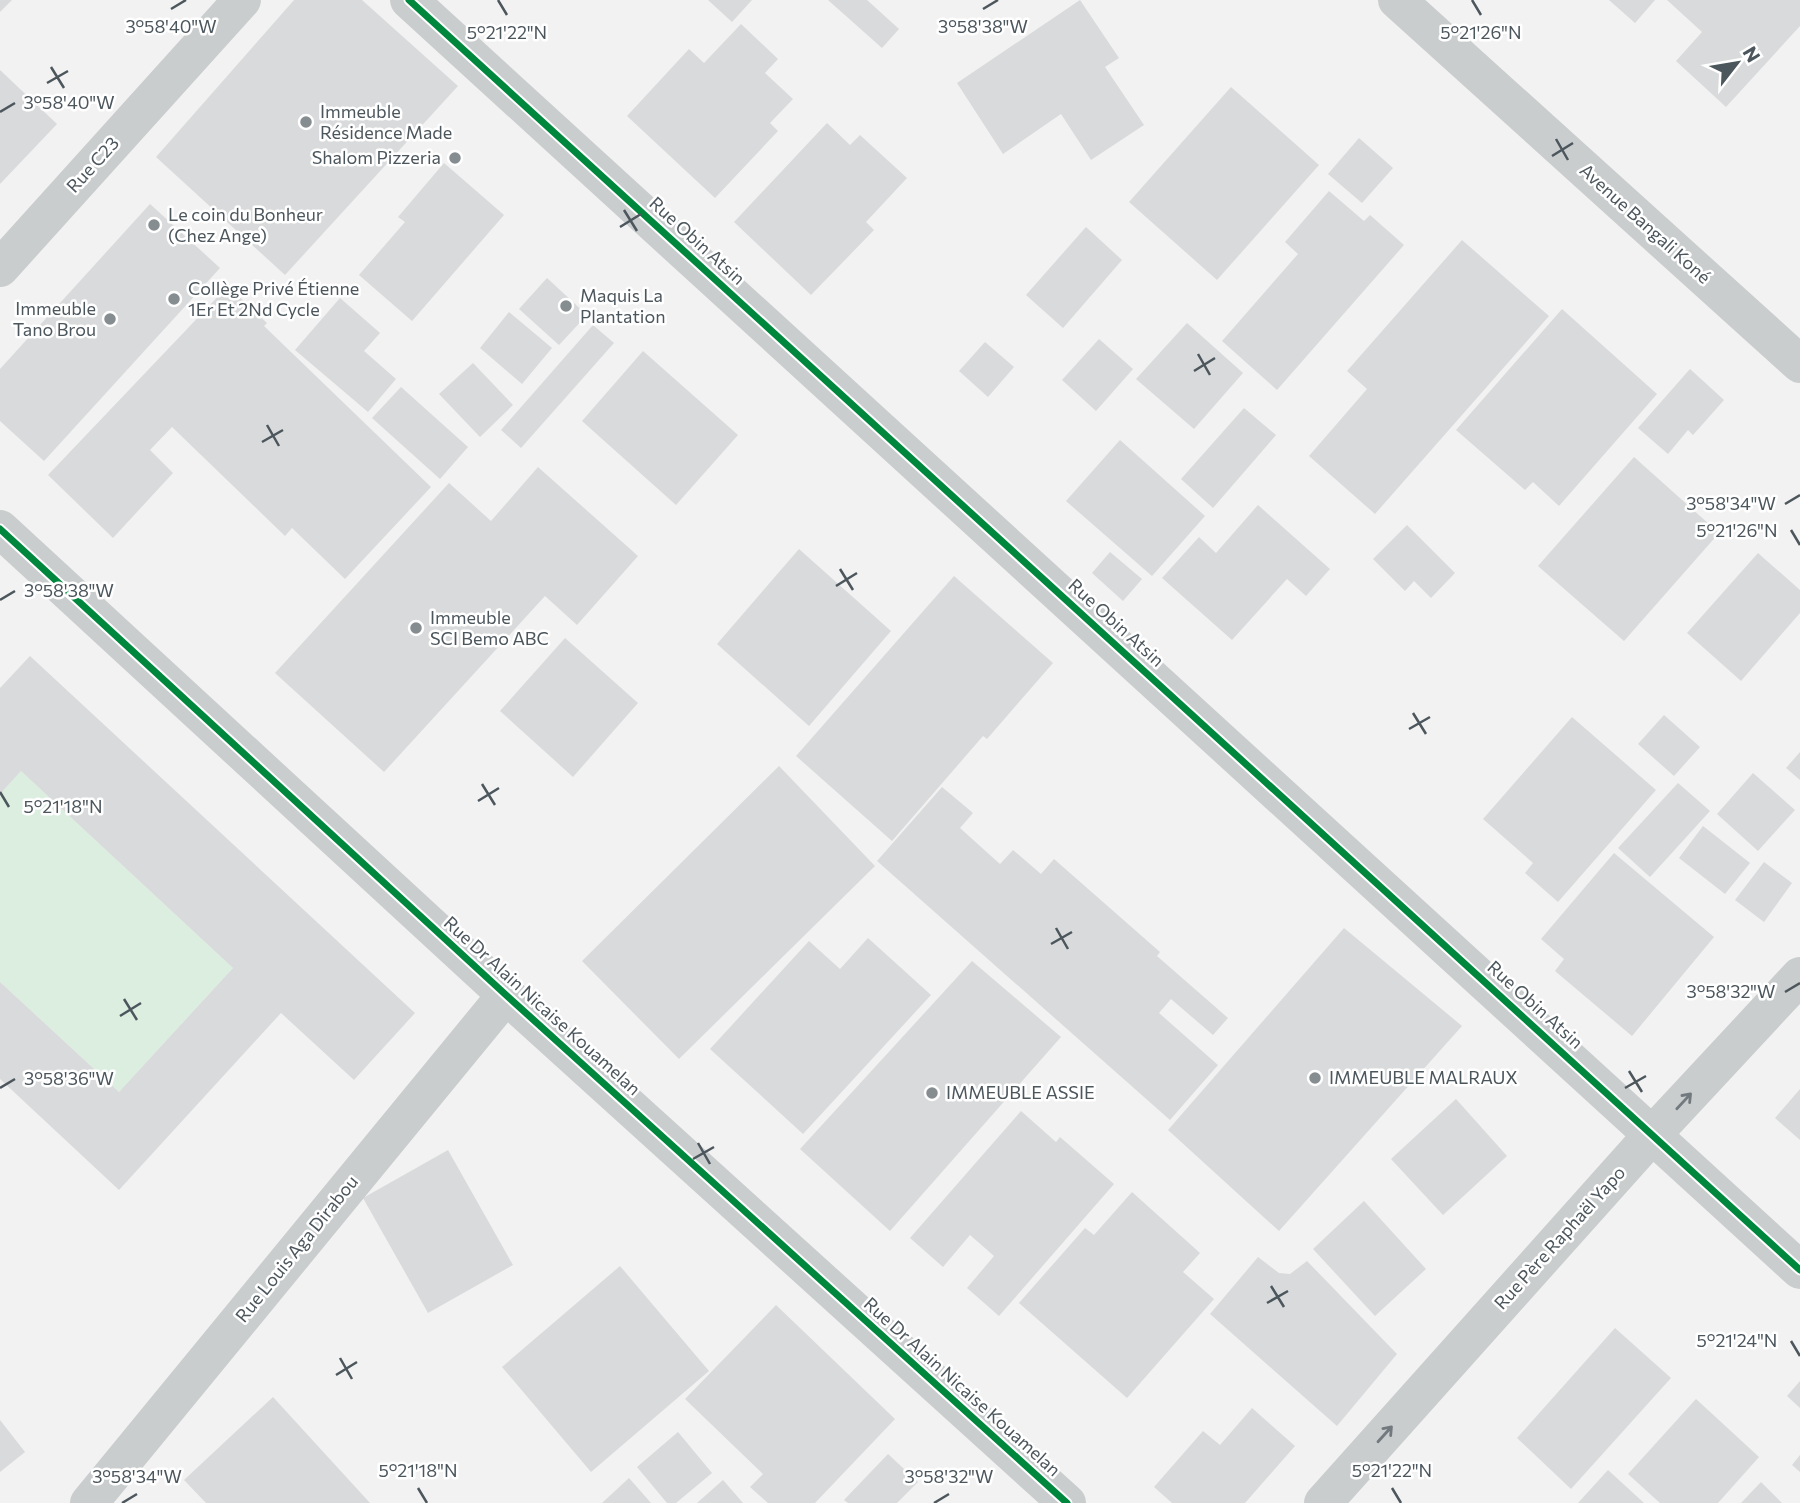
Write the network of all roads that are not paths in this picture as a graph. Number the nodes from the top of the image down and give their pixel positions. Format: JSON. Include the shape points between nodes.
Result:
{"nodes":[{"id":1,"x":242,"y":0,"type":"edge"},
{"id":2,"x":409,"y":0,"type":"edge"},
{"id":3,"x":1397,"y":0,"type":"edge"},
{"id":4,"x":0,"y":268,"type":"edge"},
{"id":5,"x":1800,"y":364,"type":"edge"},
{"id":6,"x":0,"y":529,"type":"edge"},
{"id":7,"x":1800,"y":976,"type":"edge"},
{"id":8,"x":506,"y":995,"type":"junction"},
{"id":9,"x":1653,"y":1134,"type":"junction"},
{"id":10,"x":1800,"y":1270,"type":"edge"},
{"id":11,"x":89,"y":1503,"type":"edge"},
{"id":12,"x":1066,"y":1503,"type":"edge"},
{"id":13,"x":1323,"y":1503,"type":"edge"}],
"edges":[{"from":1,"to":4,"type":"street","name":"Rue C23"},
{"from":2,"to":9,"type":"street","name":"Rue Obin Atsin"},
{"from":3,"to":5,"type":"street","name":"Avenue Bangali Koné"},
{"from":6,"to":8,"type":"street","name":"Rue Dr Alain Nicaise Kouamelan"},
{"from":9,"to":7,"type":"street","name":"Rue Père Raphaël Yapo","one_way":true},
{"from":8,"to":11,"type":"street","name":"Rue Louis Aga Dirabou"},
{"from":8,"to":12,"type":"street","name":"Rue Dr Alain Nicaise Kouamelan"},
{"from":9,"to":10,"type":"street","name":"Rue Obin Atsin"},
{"from":13,"to":9,"type":"street","name":"Rue Père Raphaël Yapo","one_way":true}]}
